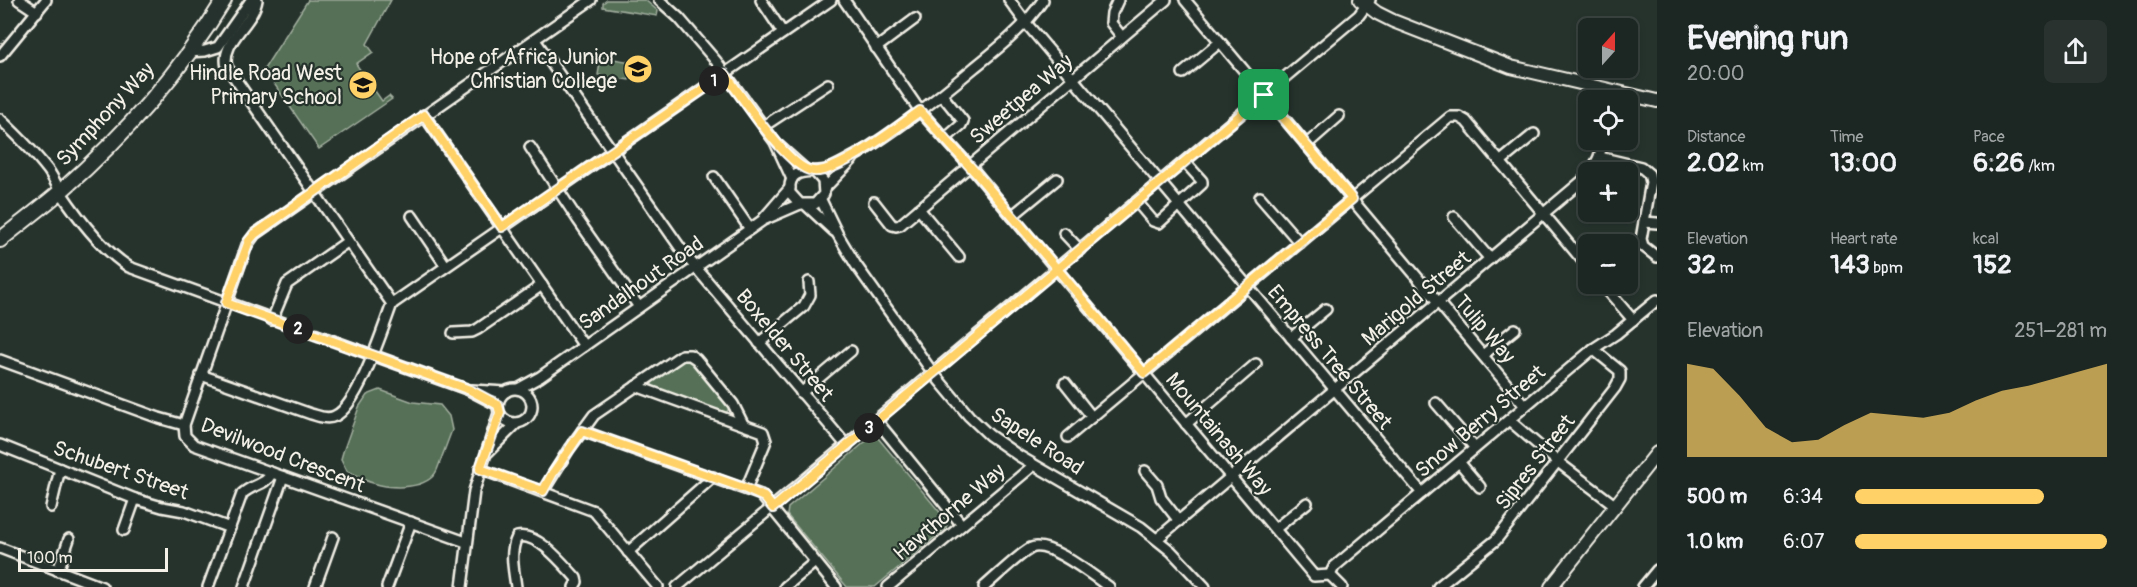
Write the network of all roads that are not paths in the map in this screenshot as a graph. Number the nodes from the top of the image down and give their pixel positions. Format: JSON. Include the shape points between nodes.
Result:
{"nodes":[{"id":1,"x":19,"y":0,"type":"edge"},
{"id":2,"x":46,"y":0,"type":"edge"},
{"id":3,"x":224,"y":0,"type":"edge"},
{"id":4,"x":251,"y":0,"type":"edge"},
{"id":5,"x":257,"y":0,"type":"edge"},
{"id":6,"x":591,"y":0,"type":"edge"},
{"id":7,"x":659,"y":0,"type":"edge"},
{"id":8,"x":761,"y":0,"type":"edge"},
{"id":9,"x":831,"y":0,"type":"edge"},
{"id":10,"x":844,"y":0,"type":"edge"},
{"id":11,"x":1009,"y":0,"type":"edge"},
{"id":12,"x":1043,"y":0,"type":"edge"},
{"id":13,"x":1118,"y":0,"type":"edge"},
{"id":14,"x":1166,"y":0,"type":"edge"},
{"id":15,"x":1185,"y":0,"type":"edge"},
{"id":16,"x":1366,"y":2,"type":"edge"},
{"id":17,"x":37,"y":12,"type":"junction"},
{"id":18,"x":915,"y":20,"type":"dead end"},
{"id":19,"x":1026,"y":23,"type":"junction"},
{"id":20,"x":783,"y":33,"type":"junction"},
{"id":21,"x":1122,"y":37,"type":"junction"},
{"id":22,"x":535,"y":39,"type":"junction"},
{"id":23,"x":1220,"y":42,"type":"junction"},
{"id":24,"x":876,"y":48,"type":"junction"},
{"id":25,"x":188,"y":52,"type":"junction"},
{"id":26,"x":0,"y":56,"type":"edge"},
{"id":27,"x":1183,"y":73,"type":"dead end"},
{"id":28,"x":725,"y":74,"type":"junction"},
{"id":29,"x":1072,"y":78,"type":"junction"},
{"id":30,"x":828,"y":84,"type":"dead end"},
{"id":31,"x":1591,"y":90,"type":"edge"},
{"id":32,"x":942,"y":95,"type":"junction"},
{"id":33,"x":1264,"y":95,"type":"junction"},
{"id":34,"x":1638,"y":99,"type":"edge"},
{"id":35,"x":1657,"y":101,"type":"edge"},
{"id":36,"x":920,"y":111,"type":"junction"},
{"id":37,"x":424,"y":115,"type":"junction"},
{"id":38,"x":1339,"y":116,"type":"dead end"},
{"id":39,"x":0,"y":119,"type":"edge"},
{"id":40,"x":764,"y":126,"type":"junction"},
{"id":41,"x":1534,"y":134,"type":"dead end"},
{"id":42,"x":945,"y":139,"type":"junction"},
{"id":43,"x":775,"y":142,"type":"junction"},
{"id":44,"x":1306,"y":145,"type":"junction"},
{"id":45,"x":530,"y":147,"type":"dead end"},
{"id":46,"x":1601,"y":150,"type":"edge"},
{"id":47,"x":613,"y":152,"type":"junction"},
{"id":48,"x":858,"y":154,"type":"junction"},
{"id":49,"x":1599,"y":157,"type":"junction"},
{"id":50,"x":1185,"y":162,"type":"junction"},
{"id":51,"x":1500,"y":162,"type":"junction"},
{"id":52,"x":1596,"y":162,"type":"edge"},
{"id":53,"x":969,"y":167,"type":"junction"},
{"id":54,"x":811,"y":171,"type":"junction"},
{"id":55,"x":1653,"y":171,"type":"edge"},
{"id":56,"x":714,"y":177,"type":"dead end"},
{"id":57,"x":1057,"y":179,"type":"dead end"},
{"id":58,"x":791,"y":183,"type":"junction"},
{"id":59,"x":1160,"y":183,"type":"junction"},
{"id":60,"x":1578,"y":184,"type":"edge"},
{"id":61,"x":825,"y":188,"type":"junction"},
{"id":62,"x":558,"y":190,"type":"junction"},
{"id":63,"x":60,"y":191,"type":"junction"},
{"id":64,"x":314,"y":192,"type":"junction"},
{"id":65,"x":1260,"y":197,"type":"dead end"},
{"id":66,"x":1352,"y":199,"type":"junction"},
{"id":67,"x":821,"y":200,"type":"junction"},
{"id":68,"x":874,"y":202,"type":"dead end"},
{"id":69,"x":1137,"y":202,"type":"junction"},
{"id":70,"x":803,"y":205,"type":"junction"},
{"id":71,"x":1179,"y":205,"type":"junction"},
{"id":72,"x":919,"y":209,"type":"junction"},
{"id":73,"x":1544,"y":214,"type":"junction"},
{"id":74,"x":412,"y":216,"type":"dead end"},
{"id":75,"x":1012,"y":216,"type":"junction"},
{"id":76,"x":1454,"y":217,"type":"dead end"},
{"id":77,"x":763,"y":220,"type":"junction"},
{"id":78,"x":1644,"y":222,"type":"junction"},
{"id":79,"x":1657,"y":223,"type":"edge"},
{"id":80,"x":502,"y":227,"type":"junction"},
{"id":81,"x":750,"y":229,"type":"junction"},
{"id":82,"x":1064,"y":233,"type":"dead end"},
{"id":83,"x":838,"y":235,"type":"junction"},
{"id":84,"x":0,"y":240,"type":"edge"},
{"id":85,"x":347,"y":242,"type":"junction"},
{"id":86,"x":1300,"y":243,"type":"junction"},
{"id":87,"x":1080,"y":250,"type":"junction"},
{"id":88,"x":1578,"y":255,"type":"edge"},
{"id":89,"x":959,"y":257,"type":"dead end"},
{"id":90,"x":1657,"y":257,"type":"edge"},
{"id":91,"x":1490,"y":259,"type":"junction"},
{"id":92,"x":446,"y":266,"type":"junction"},
{"id":93,"x":695,"y":267,"type":"junction"},
{"id":94,"x":1057,"y":269,"type":"junction"},
{"id":95,"x":809,"y":282,"type":"dead end"},
{"id":96,"x":542,"y":285,"type":"junction"},
{"id":97,"x":1248,"y":286,"type":"junction"},
{"id":98,"x":1611,"y":294,"type":"edge"},
{"id":99,"x":1657,"y":300,"type":"edge"},
{"id":100,"x":226,"y":303,"type":"junction"},
{"id":101,"x":1438,"y":303,"type":"junction"},
{"id":102,"x":392,"y":304,"type":"junction"},
{"id":103,"x":639,"y":307,"type":"junction"},
{"id":104,"x":1326,"y":309,"type":"dead end"},
{"id":105,"x":272,"y":320,"type":"junction"},
{"id":106,"x":1633,"y":320,"type":"junction"},
{"id":107,"x":1515,"y":329,"type":"dead end"},
{"id":108,"x":453,"y":333,"type":"dead end"},
{"id":109,"x":1291,"y":338,"type":"junction"},
{"id":110,"x":759,"y":343,"type":"junction"},
{"id":111,"x":584,"y":346,"type":"junction"},
{"id":112,"x":1593,"y":349,"type":"junction"},
{"id":113,"x":851,"y":351,"type":"dead end"},
{"id":114,"x":1482,"y":355,"type":"junction"},
{"id":115,"x":373,"y":356,"type":"junction"},
{"id":116,"x":0,"y":360,"type":"edge"},
{"id":117,"x":1256,"y":364,"type":"dead end"},
{"id":118,"x":933,"y":373,"type":"junction"},
{"id":119,"x":1144,"y":373,"type":"junction"},
{"id":120,"x":201,"y":375,"type":"junction"},
{"id":121,"x":540,"y":377,"type":"junction"},
{"id":122,"x":1065,"y":383,"type":"dead end"},
{"id":123,"x":636,"y":386,"type":"junction"},
{"id":124,"x":518,"y":389,"type":"junction"},
{"id":125,"x":470,"y":390,"type":"junction"},
{"id":126,"x":1335,"y":390,"type":"junction"},
{"id":127,"x":506,"y":392,"type":"junction"},
{"id":128,"x":801,"y":393,"type":"junction"},
{"id":129,"x":531,"y":402,"type":"junction"},
{"id":130,"x":1436,"y":403,"type":"dead end"},
{"id":131,"x":1525,"y":406,"type":"junction"},
{"id":132,"x":499,"y":409,"type":"junction"},
{"id":133,"x":1092,"y":417,"type":"junction"},
{"id":134,"x":1509,"y":420,"type":"junction"},
{"id":135,"x":877,"y":421,"type":"junction"},
{"id":136,"x":517,"y":423,"type":"junction"},
{"id":137,"x":742,"y":424,"type":"junction"},
{"id":138,"x":1186,"y":424,"type":"junction"},
{"id":139,"x":183,"y":425,"type":"junction"},
{"id":140,"x":582,"y":431,"type":"junction"},
{"id":141,"x":1068,"y":437,"type":"dead end"},
{"id":142,"x":0,"y":445,"type":"edge"},
{"id":143,"x":847,"y":446,"type":"junction"},
{"id":144,"x":1475,"y":448,"type":"junction"},
{"id":145,"x":486,"y":453,"type":"junction"},
{"id":146,"x":1657,"y":453,"type":"edge"},
{"id":147,"x":1459,"y":462,"type":"junction"},
{"id":148,"x":1558,"y":462,"type":"junction"},
{"id":149,"x":1034,"y":465,"type":"junction"},
{"id":150,"x":60,"y":469,"type":"junction"},
{"id":151,"x":480,"y":469,"type":"junction"},
{"id":152,"x":1145,"y":471,"type":"dead end"},
{"id":153,"x":272,"y":473,"type":"junction"},
{"id":154,"x":283,"y":477,"type":"junction"},
{"id":155,"x":713,"y":477,"type":"junction"},
{"id":156,"x":1231,"y":477,"type":"junction"},
{"id":157,"x":1480,"y":487,"type":"dead end"},
{"id":158,"x":746,"y":489,"type":"junction"},
{"id":159,"x":543,"y":491,"type":"junction"},
{"id":160,"x":1422,"y":493,"type":"junction"},
{"id":161,"x":135,"y":498,"type":"junction"},
{"id":162,"x":1307,"y":503,"type":"dead end"},
{"id":163,"x":1616,"y":506,"type":"junction"},
{"id":164,"x":51,"y":507,"type":"dead end"},
{"id":165,"x":773,"y":508,"type":"junction"},
{"id":166,"x":1179,"y":521,"type":"junction"},
{"id":167,"x":411,"y":522,"type":"junction"},
{"id":168,"x":962,"y":525,"type":"junction"},
{"id":169,"x":230,"y":528,"type":"junction"},
{"id":170,"x":1275,"y":529,"type":"junction"},
{"id":171,"x":124,"y":530,"type":"dead end"},
{"id":172,"x":333,"y":537,"type":"dead end"},
{"id":173,"x":69,"y":539,"type":"dead end"},
{"id":174,"x":1157,"y":539,"type":"junction"},
{"id":175,"x":466,"y":542,"type":"junction"},
{"id":176,"x":0,"y":548,"type":"edge"},
{"id":177,"x":628,"y":552,"type":"junction"},
{"id":178,"x":815,"y":562,"type":"junction"},
{"id":179,"x":1657,"y":570,"type":"edge"},
{"id":180,"x":58,"y":571,"type":"junction"},
{"id":181,"x":1330,"y":575,"type":"junction"},
{"id":182,"x":1314,"y":576,"type":"junction"},
{"id":183,"x":102,"y":587,"type":"edge"},
{"id":184,"x":208,"y":587,"type":"edge"},
{"id":185,"x":243,"y":587,"type":"edge"},
{"id":186,"x":315,"y":587,"type":"edge"},
{"id":187,"x":387,"y":587,"type":"edge"},
{"id":188,"x":462,"y":587,"type":"edge"},
{"id":189,"x":516,"y":587,"type":"edge"},
{"id":190,"x":574,"y":587,"type":"edge"},
{"id":191,"x":658,"y":587,"type":"edge"},
{"id":192,"x":677,"y":587,"type":"edge"},
{"id":193,"x":785,"y":587,"type":"edge"},
{"id":194,"x":836,"y":587,"type":"edge"},
{"id":195,"x":888,"y":587,"type":"edge"},
{"id":196,"x":984,"y":587,"type":"edge"},
{"id":197,"x":1109,"y":587,"type":"edge"},
{"id":198,"x":1204,"y":587,"type":"edge"},
{"id":199,"x":1315,"y":587,"type":"edge"},
{"id":200,"x":1342,"y":587,"type":"edge"},
{"id":201,"x":1438,"y":587,"type":"edge"},
{"id":202,"x":1551,"y":587,"type":"edge"},
{"id":203,"x":1644,"y":587,"type":"edge"}],
"edges":[{"from":1,"to":17,"type":"street"},
{"from":2,"to":17,"type":"street"},
{"from":3,"to":25,"type":"main road","name":"Symphony Way"},
{"from":4,"to":25,"type":"street","via":[[218,46]]},
{"from":5,"to":64,"type":"street","via":[[226,53],[227,67]]},
{"from":6,"to":22,"type":"street","name":"Devilwood Crescent"},
{"from":7,"to":28,"type":"street","via":[[680,18]]},
{"from":8,"to":20,"type":"street"},
{"from":9,"to":20,"type":"street"},
{"from":10,"to":24,"type":"street","name":"Mountainash Way"},
{"from":11,"to":19,"type":"street","name":"Empress Tree Street"},
{"from":12,"to":19,"type":"street"},
{"from":13,"to":21,"type":"street","via":[[1112,23]]},
{"from":14,"to":21,"type":"street","name":"Sweetpea Way"},
{"from":15,"to":23,"type":"street","name":"Tulip Way"},
{"from":16,"to":31,"type":"street","via":[[1377,13],[1410,29],[1511,67]]},
{"from":16,"to":33,"type":"street","via":[[1359,15]]},
{"from":17,"to":26,"type":"street"},
{"from":18,"to":24,"type":"street"},
{"from":19,"to":29,"type":"street","name":"Empress Tree Street"},
{"from":19,"to":32,"type":"street"},
{"from":20,"to":28,"type":"street"},
{"from":21,"to":29,"type":"street","name":"Sweetpea Way"},
{"from":22,"to":37,"type":"street","name":"Devilwood Crescent"},
{"from":22,"to":47,"type":"street","name":"Boxelder Street"},
{"from":23,"to":27,"type":"street"},
{"from":23,"to":33,"type":"street","name":"Tulip Way"},
{"from":24,"to":36,"type":"street","name":"Mountainash Way"},
{"from":25,"to":63,"type":"main road","name":"Symphony Way","via":[[113,142]]},
{"from":28,"to":40,"type":"street"},
{"from":28,"to":47,"type":"street"},
{"from":29,"to":53,"type":"street","name":"Sweetpea Way"},
{"from":29,"to":59,"type":"street","name":"Empress Tree Street"},
{"from":30,"to":40,"type":"street"},
{"from":32,"to":36,"type":"street"},
{"from":32,"to":42,"type":"street","via":[[963,123]]},
{"from":33,"to":44,"type":"street","name":"Tulip Way"},
{"from":33,"to":50,"type":"street"},
{"from":34,"to":35,"type":"street"},
{"from":36,"to":42,"type":"street","name":"Mountainash Way"},
{"from":36,"to":48,"type":"street"},
{"from":37,"to":64,"type":"street","name":"Devilwood Crescent"},
{"from":37,"to":80,"type":"street"},
{"from":38,"to":44,"type":"street"},
{"from":39,"to":63,"type":"street","via":[[49,172]]},
{"from":40,"to":43,"type":"street"},
{"from":41,"to":51,"type":"street"},
{"from":42,"to":53,"type":"street","name":"Mountainash Way"},
{"from":43,"to":54,"type":"street"},
{"from":43,"to":58,"type":"street"},
{"from":44,"to":66,"type":"street","name":"Tulip Way"},
{"from":45,"to":62,"type":"street"},
{"from":46,"to":49,"type":"street","name":"Marigold Street"},
{"from":47,"to":62,"type":"street"},
{"from":47,"to":93,"type":"street","name":"Boxelder Street"},
{"from":48,"to":54,"type":"street","via":[[829,169]]},
{"from":48,"to":61,"type":"street"},
{"from":49,"to":52,"type":"street","name":"Marigold Street"},
{"from":49,"to":55,"type":"street"},
{"from":50,"to":59,"type":"street"},
{"from":50,"to":71,"type":"street","via":[[1202,184]]},
{"from":51,"to":66,"type":"street","via":[[1466,121],[1450,117]]},
{"from":51,"to":73,"type":"street"},
{"from":53,"to":72,"type":"street","name":"Sweetpea Way"},
{"from":53,"to":75,"type":"street","name":"Mountainash Way"},
{"from":54,"to":58,"type":"street","via":[[799,173]]},
{"from":54,"to":61,"type":"street","via":[[821,177]]},
{"from":55,"to":78,"type":"street"},
{"from":56,"to":81,"type":"street"},
{"from":57,"to":75,"type":"street"},
{"from":58,"to":70,"type":"street","via":[[793,197]]},
{"from":58,"to":77,"type":"street","name":"Sandalhout Road"},
{"from":59,"to":69,"type":"street"},
{"from":59,"to":71,"type":"street","name":"Empress Tree Street"},
{"from":60,"to":73,"type":"street","name":"Marigold Street"},
{"from":61,"to":67,"type":"street"},
{"from":62,"to":80,"type":"street"},
{"from":62,"to":103,"type":"street"},
{"from":63,"to":84,"type":"main road","name":"Symphony Way"},
{"from":63,"to":100,"type":"street","via":[[86,226],[122,263]]},
{"from":64,"to":85,"type":"street"},
{"from":64,"to":100,"type":"street","name":"Devilwood Crescent","via":[[251,237]]},
{"from":65,"to":86,"type":"street"},
{"from":66,"to":86,"type":"street"},
{"from":66,"to":101,"type":"street","name":"Tulip Way"},
{"from":67,"to":70,"type":"street"},
{"from":67,"to":83,"type":"street","name":"Sapele Road"},
{"from":68,"to":72,"type":"street","name":"Sweetpea Way","via":[[896,226]]},
{"from":69,"to":71,"type":"street","via":[[1156,223]]},
{"from":69,"to":87,"type":"street"},
{"from":70,"to":77,"type":"street","name":"Sandalhout Road"},
{"from":70,"to":83,"type":"street","name":"Sapele Road"},
{"from":71,"to":97,"type":"street","name":"Empress Tree Street"},
{"from":72,"to":89,"type":"street"},
{"from":73,"to":88,"type":"street"},
{"from":73,"to":91,"type":"street","name":"Marigold Street"},
{"from":74,"to":92,"type":"street"},
{"from":75,"to":94,"type":"street","name":"Mountainash Way"},
{"from":76,"to":91,"type":"street"},
{"from":77,"to":81,"type":"street","name":"Sandalhout Road"},
{"from":78,"to":79,"type":"street"},
{"from":78,"to":90,"type":"street","via":[[1641,242]]},
{"from":80,"to":92,"type":"street"},
{"from":80,"to":96,"type":"street"},
{"from":81,"to":93,"type":"street","name":"Sandalhout Road"},
{"from":82,"to":87,"type":"street"},
{"from":83,"to":118,"type":"street","name":"Sapele Road"},
{"from":85,"to":102,"type":"street"},
{"from":85,"to":105,"type":"street","via":[[287,284]]},
{"from":86,"to":97,"type":"street"},
{"from":87,"to":94,"type":"street"},
{"from":91,"to":101,"type":"street","name":"Marigold Street"},
{"from":92,"to":102,"type":"street"},
{"from":93,"to":103,"type":"street","name":"Sandalhout Road"},
{"from":93,"to":110,"type":"street","name":"Boxelder Street"},
{"from":94,"to":118,"type":"street"},
{"from":94,"to":119,"type":"street","name":"Mountainash Way"},
{"from":95,"to":110,"type":"street","via":[[810,295],[804,306]]},
{"from":96,"to":108,"type":"street","via":[[472,332]]},
{"from":96,"to":111,"type":"street"},
{"from":97,"to":109,"type":"street","name":"Empress Tree Street"},
{"from":97,"to":119,"type":"street"},
{"from":98,"to":106,"type":"street"},
{"from":99,"to":106,"type":"street","name":"Snow Berry Street"},
{"from":100,"to":105,"type":"street"},
{"from":100,"to":120,"type":"street","name":"Devilwood Crescent"},
{"from":101,"to":114,"type":"street","name":"Tulip Way"},
{"from":101,"to":126,"type":"street","name":"Marigold Street"},
{"from":102,"to":115,"type":"street"},
{"from":103,"to":111,"type":"street","name":"Sandalhout Road"},
{"from":104,"to":109,"type":"street"},
{"from":105,"to":115,"type":"street"},
{"from":106,"to":112,"type":"street","name":"Snow Berry Street"},
{"from":107,"to":114,"type":"street"},
{"from":109,"to":126,"type":"street","name":"Empress Tree Street"},
{"from":110,"to":128,"type":"street","name":"Boxelder Street"},
{"from":111,"to":121,"type":"street","name":"Sandalhout Road"},
{"from":112,"to":131,"type":"street","name":"Snow Berry Street"},
{"from":112,"to":148,"type":"street","name":"Sipres Street","via":[[1617,367],[1620,379]]},
{"from":113,"to":128,"type":"street"},
{"from":114,"to":131,"type":"street","name":"Tulip Way"},
{"from":115,"to":120,"type":"street","via":[[348,403],[330,418]]},
{"from":115,"to":125,"type":"street"},
{"from":116,"to":139,"type":"street"},
{"from":117,"to":138,"type":"street"},
{"from":118,"to":135,"type":"street"},
{"from":118,"to":149,"type":"street","name":"Sapele Road","via":[[976,423]]},
{"from":119,"to":133,"type":"street"},
{"from":119,"to":138,"type":"street","name":"Mountainash Way"},
{"from":120,"to":139,"type":"street","name":"Devilwood Crescent"},
{"from":121,"to":124,"type":"street","name":"Sandalhout Road"},
{"from":121,"to":129,"type":"street"},
{"from":122,"to":133,"type":"street"},
{"from":123,"to":137,"type":"street"},
{"from":123,"to":137,"type":"street","via":[[678,357],[690,356],[733,404]]},
{"from":123,"to":140,"type":"street","via":[[594,415]]},
{"from":124,"to":127,"type":"street"},
{"from":124,"to":129,"type":"street"},
{"from":125,"to":127,"type":"street"},
{"from":125,"to":132,"type":"street"},
{"from":126,"to":156,"type":"street","name":"Marigold Street"},
{"from":126,"to":160,"type":"street","name":"Empress Tree Street"},
{"from":127,"to":132,"type":"street"},
{"from":128,"to":143,"type":"street","name":"Boxelder Street"},
{"from":129,"to":136,"type":"street","via":[[529,415]]},
{"from":130,"to":144,"type":"street"},
{"from":131,"to":134,"type":"street","name":"Snow Berry Street"},
{"from":132,"to":136,"type":"street","via":[[504,419]]},
{"from":132,"to":145,"type":"street"},
{"from":133,"to":141,"type":"street"},
{"from":134,"to":144,"type":"street","name":"Snow Berry Street"},
{"from":134,"to":148,"type":"street"},
{"from":135,"to":143,"type":"street"},
{"from":135,"to":168,"type":"street"},
{"from":136,"to":145,"type":"street"},
{"from":137,"to":158,"type":"street","via":[[763,432],[766,438]]},
{"from":138,"to":156,"type":"street","name":"Mountainash Way"},
{"from":139,"to":153,"type":"street","name":"Devilwood Crescent","via":[[190,443]]},
{"from":140,"to":155,"type":"street"},
{"from":140,"to":159,"type":"street"},
{"from":142,"to":150,"type":"street","name":"Schubert Street"},
{"from":143,"to":165,"type":"street"},
{"from":144,"to":147,"type":"street","name":"Snow Berry Street"},
{"from":145,"to":151,"type":"street"},
{"from":146,"to":163,"type":"street"},
{"from":147,"to":157,"type":"street"},
{"from":147,"to":160,"type":"street","name":"Snow Berry Street"},
{"from":148,"to":163,"type":"street"},
{"from":148,"to":201,"type":"street","name":"Sipres Street","via":[[1496,540]]},
{"from":149,"to":168,"type":"street","name":"Hawthorne Way"},
{"from":149,"to":174,"type":"street","name":"Sapele Road","via":[[1125,516]]},
{"from":150,"to":161,"type":"street","name":"Schubert Street"},
{"from":150,"to":164,"type":"street"},
{"from":151,"to":159,"type":"street"},
{"from":151,"to":175,"type":"street"},
{"from":152,"to":166,"type":"street"},
{"from":153,"to":154,"type":"street","name":"Devilwood Crescent"},
{"from":153,"to":169,"type":"street","via":[[264,483],[242,494]]},
{"from":154,"to":167,"type":"street","name":"Devilwood Crescent"},
{"from":154,"to":185,"type":"street"},
{"from":155,"to":158,"type":"street"},
{"from":155,"to":177,"type":"street"},
{"from":156,"to":166,"type":"street","name":"Marigold Street"},
{"from":156,"to":170,"type":"street","name":"Mountainash Way"},
{"from":158,"to":165,"type":"street","via":[[764,497]]},
{"from":159,"to":177,"type":"street","via":[[594,512]]},
{"from":160,"to":181,"type":"street","name":"Snow Berry Street","via":[[1334,567]]},
{"from":161,"to":169,"type":"street","name":"Schubert Street"},
{"from":161,"to":171,"type":"street"},
{"from":162,"to":170,"type":"street"},
{"from":163,"to":202,"type":"street"},
{"from":165,"to":178,"type":"street"},
{"from":165,"to":192,"type":"street"},
{"from":166,"to":174,"type":"street","name":"Marigold Street"},
{"from":167,"to":175,"type":"street","name":"Devilwood Crescent"},
{"from":167,"to":187,"type":"street"},
{"from":168,"to":195,"type":"street","name":"Hawthorne Way"},
{"from":169,"to":184,"type":"street"},
{"from":170,"to":182,"type":"street","name":"Mountainash Way"},
{"from":172,"to":186,"type":"street"},
{"from":173,"to":180,"type":"street"},
{"from":174,"to":198,"type":"street","name":"Sapele Road"},
{"from":175,"to":188,"type":"street"},
{"from":176,"to":180,"type":"street"},
{"from":177,"to":191,"type":"street"},
{"from":178,"to":193,"type":"street"},
{"from":178,"to":194,"type":"street"},
{"from":179,"to":203,"type":"street"},
{"from":180,"to":183,"type":"street"},
{"from":181,"to":182,"type":"street"},
{"from":181,"to":200,"type":"street"},
{"from":182,"to":199,"type":"street"},
{"from":189,"to":190,"type":"street","via":[[512,559],[514,543],[521,536],[548,549],[576,578]]},
{"from":196,"to":197,"type":"street","via":[[1029,549],[1039,546],[1051,549]]}]}
